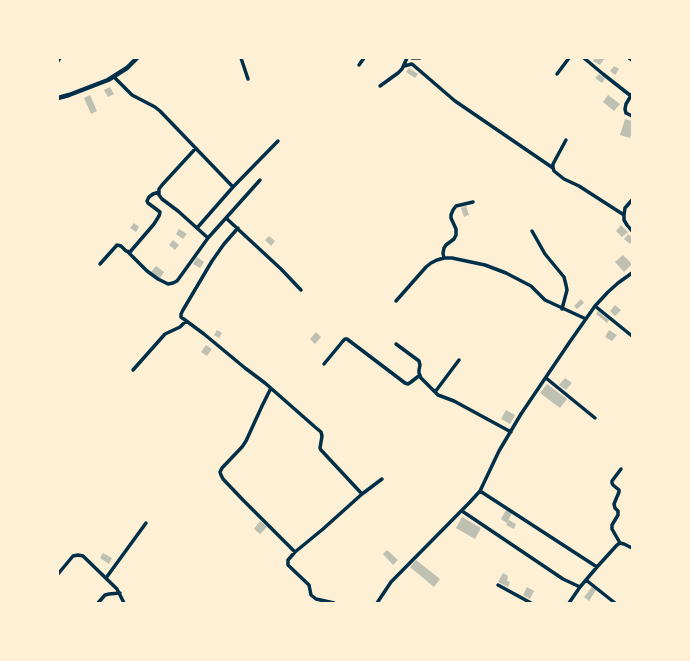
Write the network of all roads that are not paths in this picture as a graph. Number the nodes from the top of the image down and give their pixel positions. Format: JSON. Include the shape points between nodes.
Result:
{"nodes":[{"id":1,"x":60,"y":58,"type":"edge"},
{"id":2,"x":137,"y":58,"type":"edge"},
{"id":3,"x":241,"y":58,"type":"edge"},
{"id":4,"x":364,"y":58,"type":"edge"},
{"id":5,"x":407,"y":58,"type":"edge"},
{"id":6,"x":412,"y":58,"type":"edge"},
{"id":7,"x":420,"y":58,"type":"edge"},
{"id":8,"x":569,"y":58,"type":"edge"},
{"id":9,"x":584,"y":58,"type":"edge"},
{"id":10,"x":629,"y":58,"type":"edge"},
{"id":11,"x":632,"y":60,"type":"edge"},
{"id":12,"x":58,"y":61,"type":"edge"},
{"id":13,"x":359,"y":64,"type":"dead end"},
{"id":14,"x":404,"y":66,"type":"junction"},
{"id":15,"x":557,"y":74,"type":"dead end"},
{"id":16,"x":114,"y":77,"type":"junction"},
{"id":17,"x":248,"y":79,"type":"dead end"},
{"id":18,"x":380,"y":86,"type":"dead end"},
{"id":19,"x":631,"y":95,"type":"edge"},
{"id":20,"x":58,"y":98,"type":"edge"},
{"id":21,"x":632,"y":116,"type":"edge"},
{"id":22,"x":566,"y":140,"type":"dead end"},
{"id":23,"x":278,"y":141,"type":"dead end"},
{"id":24,"x":196,"y":148,"type":"junction"},
{"id":25,"x":553,"y":168,"type":"junction"},
{"id":26,"x":260,"y":180,"type":"dead end"},
{"id":27,"x":234,"y":187,"type":"junction"},
{"id":28,"x":159,"y":192,"type":"junction"},
{"id":29,"x":632,"y":200,"type":"edge"},
{"id":30,"x":473,"y":202,"type":"dead end"},
{"id":31,"x":624,"y":215,"type":"junction"},
{"id":32,"x":226,"y":218,"type":"junction"},
{"id":33,"x":197,"y":228,"type":"junction"},
{"id":34,"x":238,"y":228,"type":"junction"},
{"id":35,"x":532,"y":231,"type":"dead end"},
{"id":36,"x":632,"y":231,"type":"edge"},
{"id":37,"x":208,"y":238,"type":"junction"},
{"id":38,"x":128,"y":252,"type":"junction"},
{"id":39,"x":444,"y":258,"type":"junction"},
{"id":40,"x":100,"y":264,"type":"dead end"},
{"id":41,"x":632,"y":273,"type":"edge"},
{"id":42,"x":302,"y":290,"type":"dead end"},
{"id":43,"x":396,"y":301,"type":"dead end"},
{"id":44,"x":595,"y":306,"type":"junction"},
{"id":45,"x":562,"y":309,"type":"junction"},
{"id":46,"x":586,"y":319,"type":"junction"},
{"id":47,"x":186,"y":321,"type":"junction"},
{"id":48,"x":632,"y":336,"type":"edge"},
{"id":49,"x":396,"y":344,"type":"dead end"},
{"id":50,"x":459,"y":360,"type":"dead end"},
{"id":51,"x":324,"y":364,"type":"dead end"},
{"id":52,"x":133,"y":370,"type":"dead end"},
{"id":53,"x":420,"y":375,"type":"junction"},
{"id":54,"x":546,"y":378,"type":"junction"},
{"id":55,"x":271,"y":388,"type":"junction"},
{"id":56,"x":435,"y":392,"type":"junction"},
{"id":57,"x":595,"y":418,"type":"dead end"},
{"id":58,"x":511,"y":432,"type":"junction"},
{"id":59,"x":621,"y":469,"type":"dead end"},
{"id":60,"x":382,"y":479,"type":"dead end"},
{"id":61,"x":480,"y":491,"type":"junction"},
{"id":62,"x":362,"y":494,"type":"junction"},
{"id":63,"x":462,"y":511,"type":"junction"},
{"id":64,"x":146,"y":523,"type":"dead end"},
{"id":65,"x":620,"y":543,"type":"junction"},
{"id":66,"x":632,"y":548,"type":"edge"},
{"id":67,"x":295,"y":552,"type":"junction"},
{"id":68,"x":58,"y":566,"type":"edge"},
{"id":69,"x":597,"y":567,"type":"junction"},
{"id":70,"x":62,"y":569,"type":"junction"},
{"id":71,"x":58,"y":574,"type":"edge"},
{"id":72,"x":106,"y":578,"type":"junction"},
{"id":73,"x":586,"y":580,"type":"junction"},
{"id":74,"x":498,"y":585,"type":"dead end"},
{"id":75,"x":580,"y":588,"type":"junction"},
{"id":76,"x":120,"y":593,"type":"junction"},
{"id":77,"x":98,"y":603,"type":"edge"},
{"id":78,"x":124,"y":603,"type":"edge"},
{"id":79,"x":334,"y":603,"type":"edge"},
{"id":80,"x":377,"y":603,"type":"edge"},
{"id":81,"x":530,"y":603,"type":"edge"},
{"id":82,"x":569,"y":603,"type":"edge"},
{"id":83,"x":615,"y":603,"type":"edge"}],
"edges":[{"from":1,"to":12,"type":"street"},
{"from":2,"to":16,"type":"street"},
{"from":3,"to":17,"type":"street"},
{"from":4,"to":13,"type":"street"},
{"from":5,"to":14,"type":"street"},
{"from":6,"to":7,"type":"street"},
{"from":8,"to":15,"type":"street"},
{"from":9,"to":19,"type":"street"},
{"from":10,"to":11,"type":"street"},
{"from":14,"to":18,"type":"street"},
{"from":14,"to":25,"type":"street","via":[[412,64],[455,101]]},
{"from":16,"to":20,"type":"street"},
{"from":16,"to":24,"type":"street","via":[[132,95],[156,107]]},
{"from":19,"to":21,"type":"street","via":[[625,109],[626,113]]},
{"from":22,"to":25,"type":"street"},
{"from":23,"to":27,"type":"street"},
{"from":24,"to":27,"type":"street"},
{"from":24,"to":28,"type":"street","via":[[162,185]]},
{"from":25,"to":31,"type":"street","via":[[564,178]]},
{"from":26,"to":32,"type":"street"},
{"from":27,"to":33,"type":"street"},
{"from":28,"to":33,"type":"street","via":[[162,199]]},
{"from":28,"to":38,"type":"street","via":[[147,201],[160,212],[158,220],[132,251]]},
{"from":29,"to":31,"type":"street","via":[[625,208]]},
{"from":30,"to":39,"type":"street","via":[[456,206],[453,210],[451,218],[456,235],[444,248]]},
{"from":31,"to":36,"type":"street","via":[[624,220]]},
{"from":32,"to":34,"type":"street"},
{"from":32,"to":37,"type":"street"},
{"from":33,"to":37,"type":"street"},
{"from":34,"to":42,"type":"street"},
{"from":34,"to":47,"type":"street","via":[[212,261],[183,310],[181,317]]},
{"from":35,"to":45,"type":"street","via":[[545,254],[564,277],[566,290]]},
{"from":37,"to":38,"type":"street","via":[[177,281],[168,284],[152,274]]},
{"from":38,"to":40,"type":"street","via":[[117,245]]},
{"from":39,"to":43,"type":"street","via":[[426,267]]},
{"from":39,"to":45,"type":"street","via":[[500,270],[531,286],[545,300]]},
{"from":41,"to":44,"type":"street"},
{"from":44,"to":46,"type":"street"},
{"from":44,"to":48,"type":"street"},
{"from":45,"to":46,"type":"street"},
{"from":46,"to":54,"type":"street"},
{"from":47,"to":52,"type":"street","via":[[165,334]]},
{"from":47,"to":55,"type":"street"},
{"from":49,"to":53,"type":"street","via":[[419,361]]},
{"from":50,"to":56,"type":"street"},
{"from":51,"to":53,"type":"street","via":[[343,341],[349,339],[405,383],[408,384]]},
{"from":53,"to":56,"type":"street"},
{"from":54,"to":57,"type":"street"},
{"from":54,"to":58,"type":"street"},
{"from":55,"to":62,"type":"street","via":[[321,432],[321,450]]},
{"from":55,"to":67,"type":"street","via":[[246,441],[220,472],[223,479]]},
{"from":56,"to":58,"type":"street"},
{"from":58,"to":61,"type":"street"},
{"from":59,"to":65,"type":"street","via":[[612,481],[619,492],[614,504],[618,515],[611,527]]},
{"from":60,"to":62,"type":"street"},
{"from":61,"to":63,"type":"street"},
{"from":61,"to":69,"type":"street"},
{"from":62,"to":67,"type":"street"},
{"from":63,"to":75,"type":"street"},
{"from":63,"to":80,"type":"street","via":[[391,582]]},
{"from":64,"to":72,"type":"street"},
{"from":65,"to":66,"type":"street"},
{"from":65,"to":69,"type":"street"},
{"from":67,"to":79,"type":"street","via":[[288,560],[288,565],[308,582],[311,595],[316,599]]},
{"from":68,"to":70,"type":"street"},
{"from":69,"to":73,"type":"street"},
{"from":70,"to":71,"type":"street"},
{"from":70,"to":72,"type":"street","via":[[73,556],[83,556]]},
{"from":72,"to":76,"type":"street"},
{"from":73,"to":75,"type":"street"},
{"from":73,"to":83,"type":"street"},
{"from":74,"to":81,"type":"street"},
{"from":75,"to":82,"type":"street"},
{"from":76,"to":77,"type":"street","via":[[105,595]]},
{"from":76,"to":78,"type":"street"}]}
